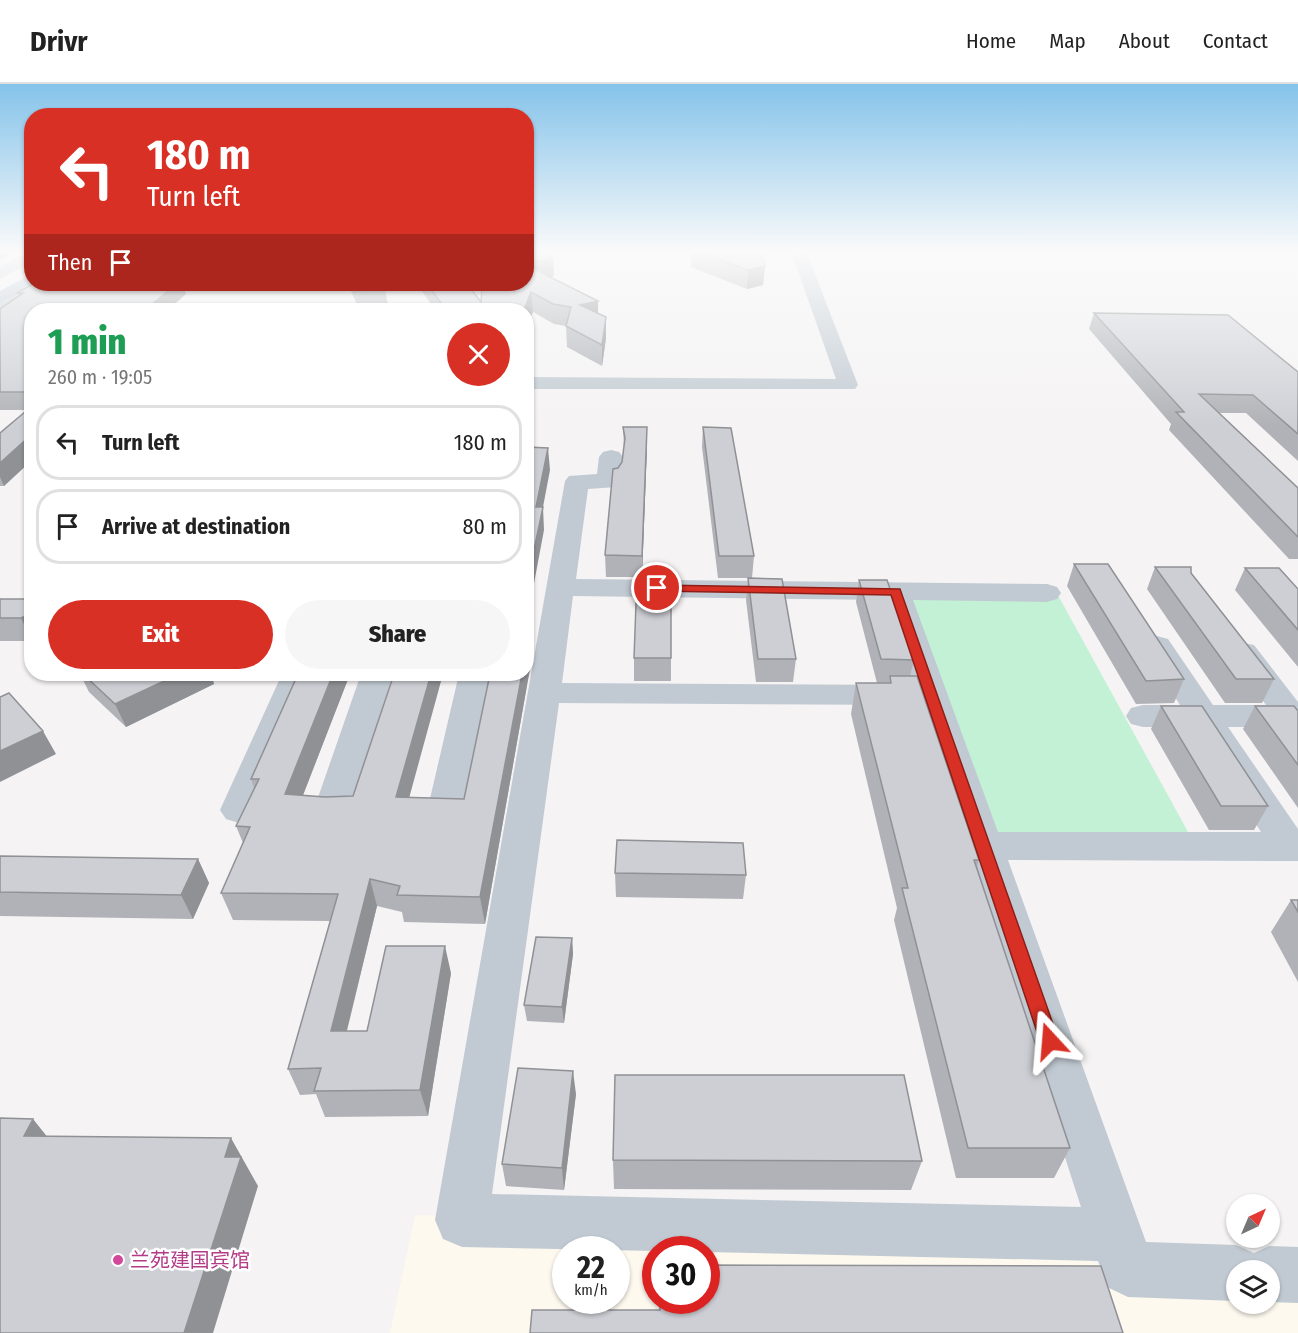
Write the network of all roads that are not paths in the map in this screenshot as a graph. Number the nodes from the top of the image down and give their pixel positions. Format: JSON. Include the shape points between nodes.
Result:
{"nodes":[{"id":1,"x":820,"y":309,"type":"edge"},
{"id":2,"x":534,"y":383,"type":"edge"},
{"id":3,"x":611,"y":457,"type":"dead end"},
{"id":4,"x":561,"y":587,"type":"junction"},
{"id":5,"x":896,"y":591,"type":"junction"},
{"id":6,"x":1047,"y":593,"type":"dead end"},
{"id":7,"x":1142,"y":622,"type":"edge"},
{"id":8,"x":1227,"y":632,"type":"edge"},
{"id":9,"x":539,"y":645,"type":"edge"},
{"id":10,"x":295,"y":681,"type":"edge"},
{"id":11,"x":375,"y":681,"type":"edge"},
{"id":12,"x":473,"y":681,"type":"edge"},
{"id":13,"x":544,"y":693,"type":"junction"},
{"id":14,"x":932,"y":695,"type":"junction"},
{"id":15,"x":1143,"y":716,"type":"dead end"},
{"id":16,"x":1204,"y":716,"type":"junction"},
{"id":17,"x":1296,"y":719,"type":"edge"},
{"id":18,"x":447,"y":803,"type":"edge"},
{"id":19,"x":332,"y":809,"type":"edge"},
{"id":20,"x":239,"y":810,"type":"dead end"},
{"id":21,"x":983,"y":846,"type":"junction"},
{"id":22,"x":1294,"y":847,"type":"edge"},
{"id":23,"x":1116,"y":1235,"type":"junction"},
{"id":24,"x":1226,"y":1273,"type":"edge"},
{"id":25,"x":1280,"y":1274,"type":"edge"},
{"id":26,"x":1298,"y":1275,"type":"edge"}],
"edges":[{"from":1,"to":2,"type":"street","via":[[848,385]]},
{"from":3,"to":4,"type":"street","via":[[608,482],[577,481]]},
{"from":4,"to":5,"type":"street"},
{"from":4,"to":9,"type":"street"},
{"from":5,"to":6,"type":"street"},
{"from":5,"to":14,"type":"street"},
{"from":7,"to":16,"type":"street"},
{"from":8,"to":17,"type":"street"},
{"from":9,"to":13,"type":"street"},
{"from":10,"to":20,"type":"street"},
{"from":11,"to":19,"type":"street"},
{"from":12,"to":18,"type":"street"},
{"from":13,"to":14,"type":"street"},
{"from":13,"to":23,"type":"street","via":[[462,1220]]},
{"from":14,"to":21,"type":"street"},
{"from":15,"to":16,"type":"street"},
{"from":16,"to":17,"type":"street"},
{"from":16,"to":22,"type":"street"},
{"from":21,"to":22,"type":"street"},
{"from":21,"to":23,"type":"street"},
{"from":23,"to":24,"type":"street","via":[[1128,1269]]},
{"from":25,"to":26,"type":"street"}]}
